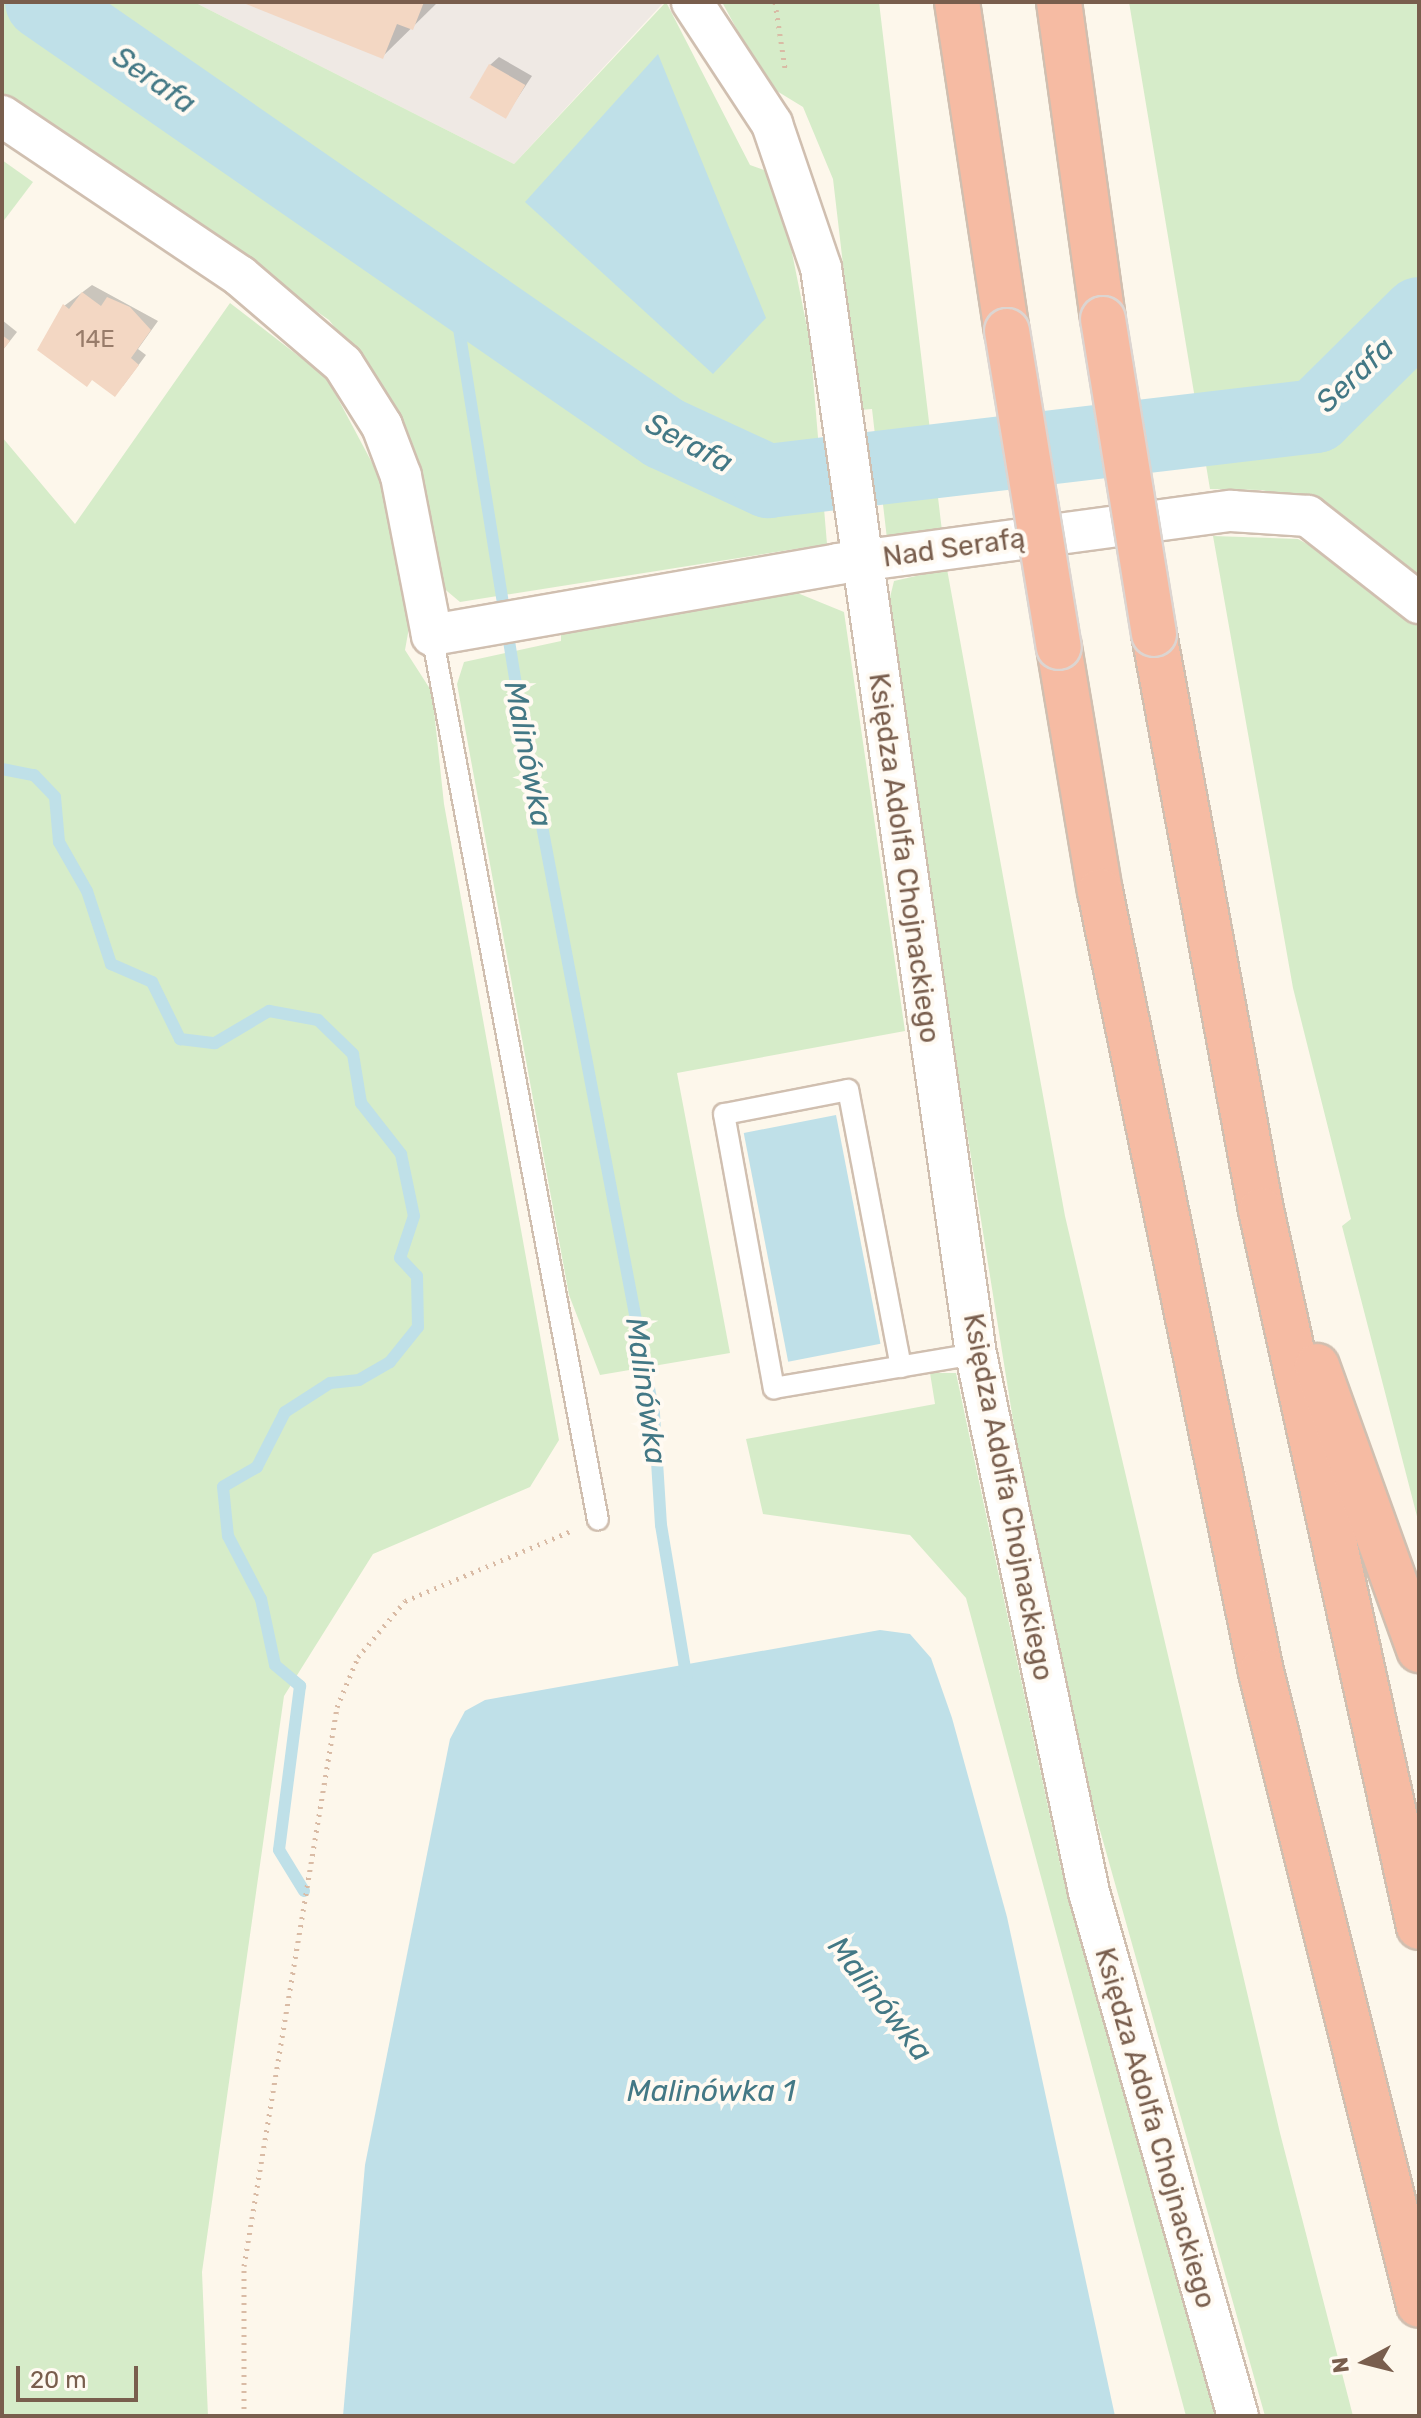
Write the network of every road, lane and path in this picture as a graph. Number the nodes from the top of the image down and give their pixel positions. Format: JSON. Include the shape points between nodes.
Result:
{"nodes":[{"id":1,"x":692,"y":2,"type":"edge"},
{"id":2,"x":775,"y":2,"type":"edge"},
{"id":3,"x":957,"y":2,"type":"edge"},
{"id":4,"x":1059,"y":2,"type":"edge"},
{"id":5,"x":787,"y":81,"type":"dead end"},
{"id":6,"x":2,"y":116,"type":"edge"},
{"id":7,"x":858,"y":545,"type":"junction"},
{"id":8,"x":1419,"y":603,"type":"edge"},
{"id":9,"x":441,"y":633,"type":"junction"},
{"id":10,"x":1261,"y":1210,"type":"junction"},
{"id":11,"x":976,"y":1354,"type":"junction"},
{"id":12,"x":901,"y":1367,"type":"junction"},
{"id":13,"x":598,"y":1520,"type":"joint"},
{"id":14,"x":1419,"y":1650,"type":"edge"},
{"id":15,"x":1419,"y":1927,"type":"edge"},
{"id":16,"x":1419,"y":2305,"type":"edge"},
{"id":17,"x":244,"y":2416,"type":"edge"},
{"id":18,"x":1238,"y":2416,"type":"edge"}],
"edges":[{"from":1,"to":7,"type":"street","name":"Nad Serafą","via":[[772,124],[798,182],[821,268]]},
{"from":2,"to":5,"type":"path"},
{"from":3,"to":16,"type":"highway","bridge":true,"via":[[1100,891],[1257,1657]]},
{"from":4,"to":10,"type":"highway","bridge":true,"via":[[1154,634]]},
{"from":6,"to":9,"type":"street","via":[[240,276],[343,364],[382,426],[401,476]]},
{"from":7,"to":8,"type":"street","name":"Nad Serafą","via":[[1231,511],[1308,516]]},
{"from":7,"to":9,"type":"street"},
{"from":7,"to":11,"type":"street","name":"Księdza Adolfa Chojnackiego"},
{"from":9,"to":13,"type":"lane"},
{"from":10,"to":14,"type":"highway"},
{"from":10,"to":15,"type":"highway"},
{"from":11,"to":12,"type":"lane"},
{"from":11,"to":18,"type":"street","name":"Księdza Adolfa Chojnackiego","via":[[1089,1892]]},
{"from":12,"to":12,"type":"lane","via":[[774,1388],[724,1114],[848,1090]]},
{"from":13,"to":17,"type":"path","via":[[405,1601],[358,1657],[337,1707],[244,2266]]}]}
